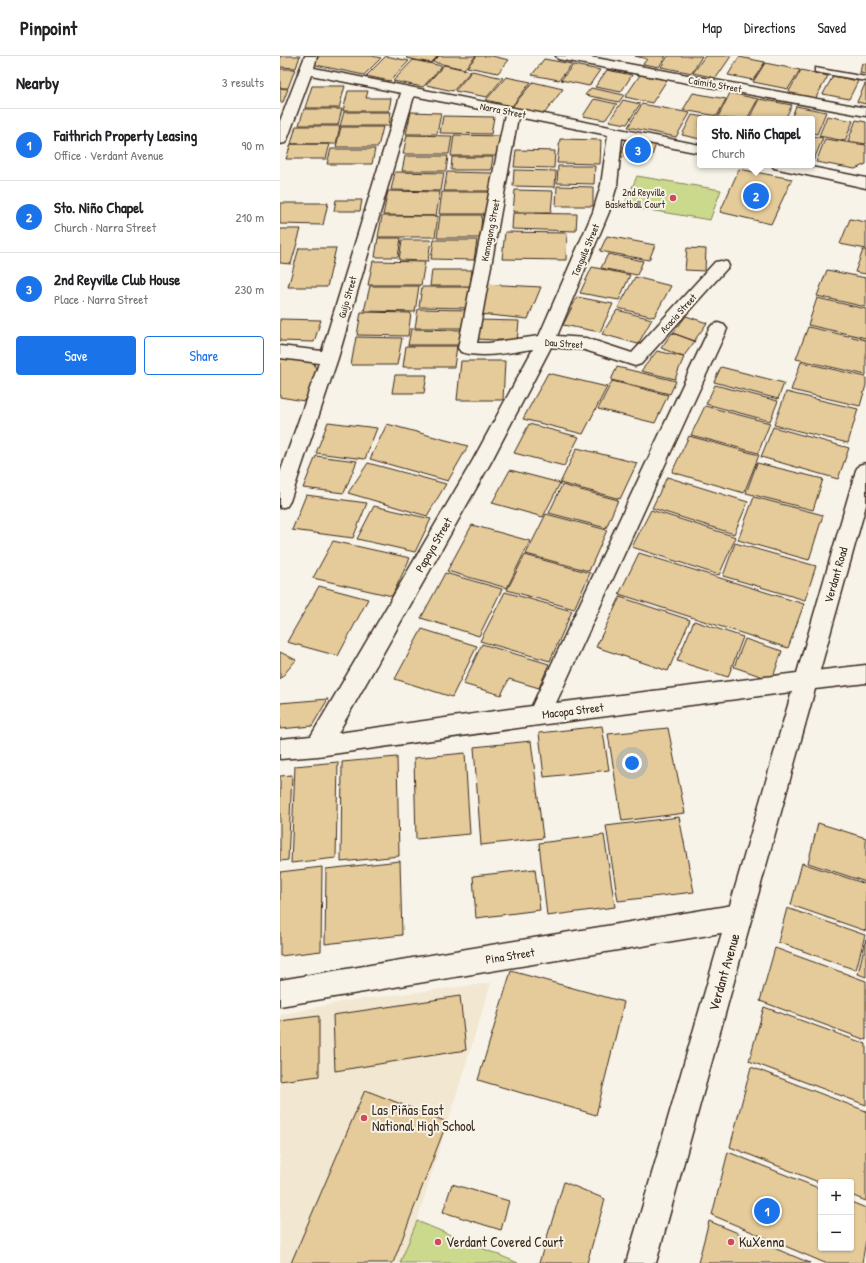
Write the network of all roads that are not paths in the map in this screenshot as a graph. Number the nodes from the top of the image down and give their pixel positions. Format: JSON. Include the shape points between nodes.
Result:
{"nodes":[{"id":1,"x":312,"y":56,"type":"edge"},
{"id":2,"x":564,"y":56,"type":"edge"},
{"id":3,"x":593,"y":59,"type":"edge"},
{"id":4,"x":306,"y":70,"type":"junction"},
{"id":5,"x":818,"y":70,"type":"dead end"},
{"id":6,"x":866,"y":78,"type":"edge"},
{"id":7,"x":408,"y":92,"type":"junction"},
{"id":8,"x":512,"y":112,"type":"junction"},
{"id":9,"x":866,"y":112,"type":"edge"},
{"id":10,"x":616,"y":132,"type":"junction"},
{"id":11,"x":280,"y":140,"type":"edge"},
{"id":12,"x":697,"y":148,"type":"edge"},
{"id":13,"x":794,"y":168,"type":"edge"},
{"id":14,"x":866,"y":183,"type":"edge"},
{"id":15,"x":721,"y":266,"type":"dead end"},
{"id":16,"x":718,"y":329,"type":"dead end"},
{"id":17,"x":546,"y":341,"type":"junction"},
{"id":18,"x":467,"y":348,"type":"joint"},
{"id":19,"x":280,"y":352,"type":"edge"},
{"id":20,"x":329,"y":358,"type":"junction"},
{"id":21,"x":635,"y":360,"type":"joint"},
{"id":22,"x":866,"y":470,"type":"edge"},
{"id":23,"x":280,"y":501,"type":"edge"},
{"id":24,"x":866,"y":674,"type":"edge"},
{"id":25,"x":806,"y":681,"type":"junction"},
{"id":26,"x":538,"y":715,"type":"junction"},
{"id":27,"x":318,"y":746,"type":"junction"},
{"id":28,"x":280,"y":749,"type":"edge"},
{"id":29,"x":739,"y":917,"type":"junction"},
{"id":30,"x":280,"y":993,"type":"edge"},
{"id":31,"x":641,"y":1263,"type":"edge"}],
"edges":[{"from":1,"to":4,"type":"street"},
{"from":2,"to":3,"type":"street","name":"Caimito Street"},
{"from":3,"to":9,"type":"street","name":"Caimito Street"},
{"from":4,"to":7,"type":"street","name":"Narra Street"},
{"from":4,"to":11,"type":"street"},
{"from":5,"to":6,"type":"lane"},
{"from":7,"to":8,"type":"street","name":"Narra Street"},
{"from":7,"to":20,"type":"street","name":"Guijo Street"},
{"from":8,"to":10,"type":"street","name":"Narra Street"},
{"from":8,"to":18,"type":"street","name":"Kamagong Street"},
{"from":10,"to":12,"type":"street","name":"Narra Street"},
{"from":10,"to":17,"type":"street","name":"Tanguile Street","via":[[610,186]]},
{"from":13,"to":14,"type":"street"},
{"from":15,"to":21,"type":"street","name":"Acacia Street"},
{"from":16,"to":26,"type":"street"},
{"from":17,"to":18,"type":"street","name":"Dau Street","via":[[503,348]]},
{"from":17,"to":21,"type":"street","name":"Dau Street","via":[[586,344]]},
{"from":17,"to":27,"type":"street","name":"Papaya Street","via":[[481,462]]},
{"from":19,"to":20,"type":"street"},
{"from":20,"to":23,"type":"street","name":"Guijo Street"},
{"from":22,"to":25,"type":"street","name":"Verdant Road"},
{"from":24,"to":25,"type":"street","name":"Macopa Street"},
{"from":25,"to":26,"type":"street","name":"Macopa Street"},
{"from":25,"to":29,"type":"street","name":"Verdant Avenue"},
{"from":26,"to":27,"type":"street","name":"Macopa Street"},
{"from":27,"to":28,"type":"street","name":"Macopa Street"},
{"from":29,"to":30,"type":"street","name":"Pina Street"},
{"from":29,"to":31,"type":"street","name":"Verdant Avenue"}]}
